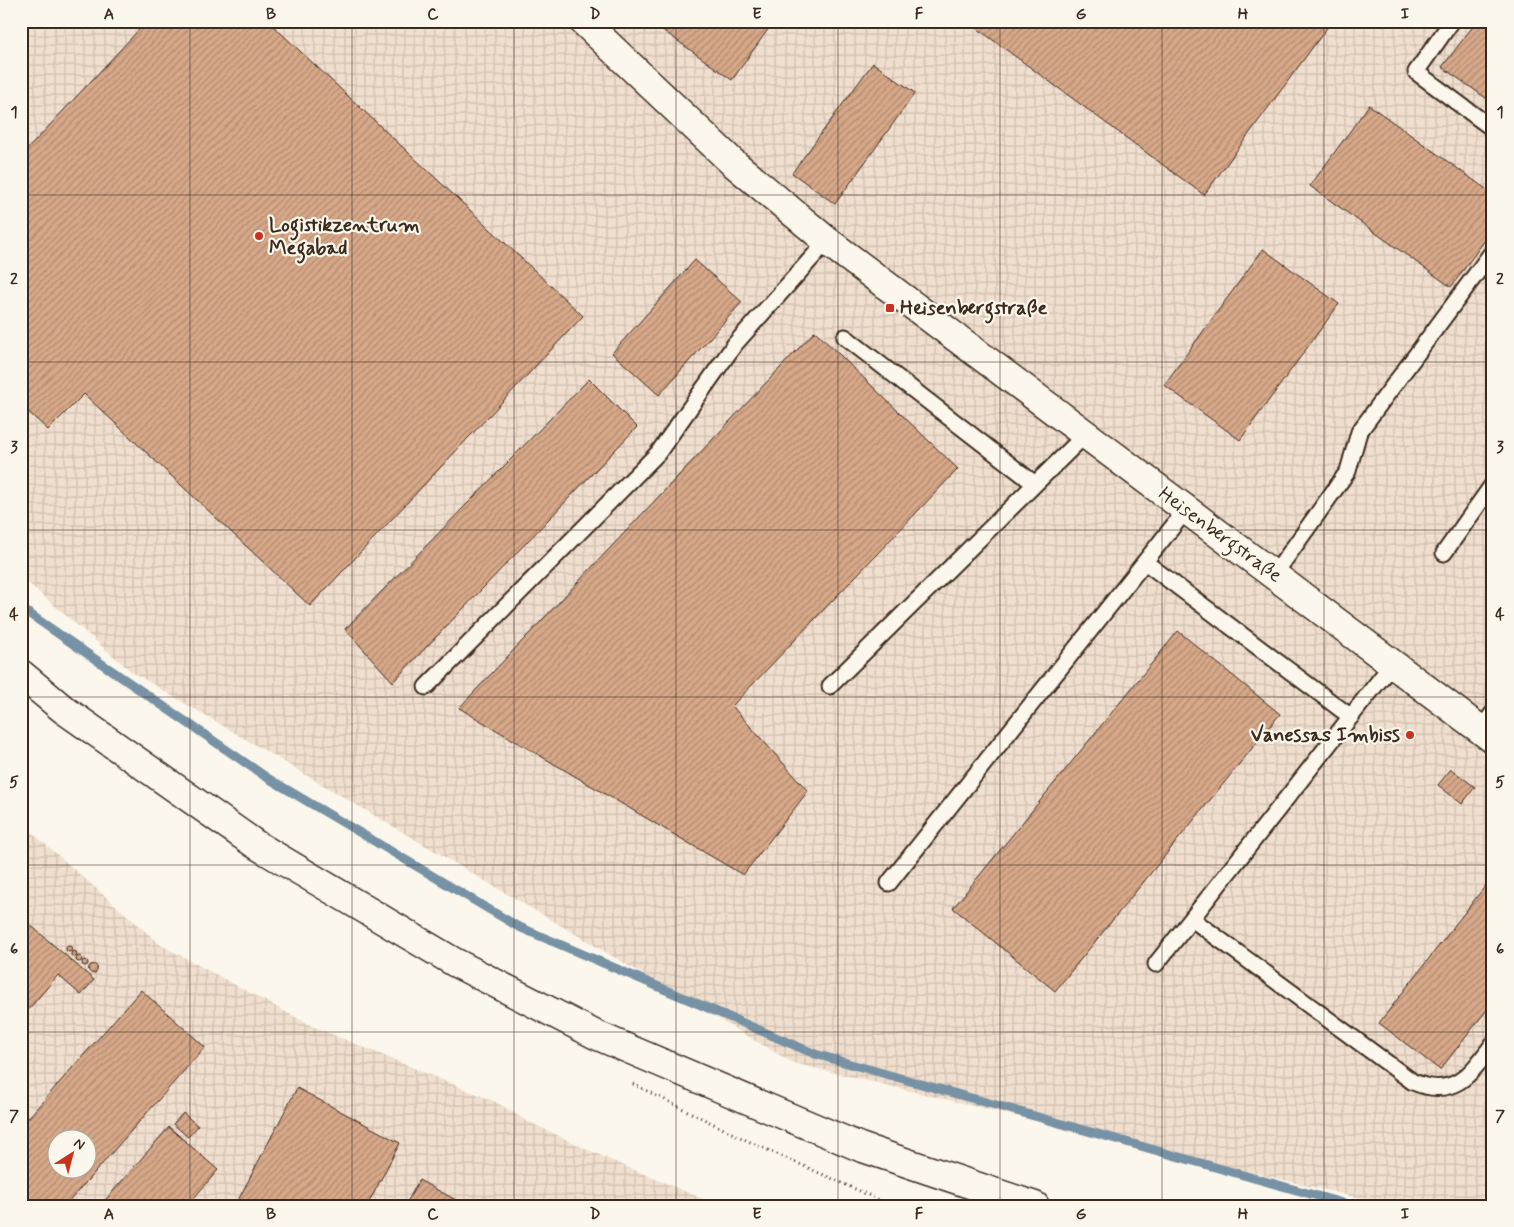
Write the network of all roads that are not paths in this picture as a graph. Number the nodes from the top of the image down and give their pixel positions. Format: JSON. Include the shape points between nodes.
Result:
{"nodes":[{"id":1,"x":1452,"y":21,"type":"edge"},
{"id":2,"x":592,"y":24,"type":"edge"},
{"id":3,"x":1493,"y":129,"type":"edge"},
{"id":4,"x":827,"y":241,"type":"junction"},
{"id":5,"x":1493,"y":251,"type":"edge"},
{"id":6,"x":846,"y":337,"type":"dead end"},
{"id":7,"x":1085,"y":435,"type":"junction"},
{"id":8,"x":1035,"y":484,"type":"junction"},
{"id":9,"x":1493,"y":484,"type":"edge"},
{"id":10,"x":1186,"y":510,"type":"junction"},
{"id":11,"x":1444,"y":553,"type":"dead end"},
{"id":12,"x":1145,"y":562,"type":"junction"},
{"id":13,"x":1274,"y":575,"type":"junction"},
{"id":14,"x":1392,"y":663,"type":"junction"},
{"id":15,"x":21,"y":674,"type":"edge"},
{"id":16,"x":830,"y":686,"type":"dead end"},
{"id":17,"x":426,"y":687,"type":"dead end"},
{"id":18,"x":1351,"y":717,"type":"junction"},
{"id":19,"x":1488,"y":727,"type":"edge"},
{"id":20,"x":889,"y":883,"type":"dead end"},
{"id":21,"x":1192,"y":918,"type":"junction"},
{"id":22,"x":1156,"y":964,"type":"dead end"},
{"id":23,"x":1493,"y":1044,"type":"edge"},
{"id":24,"x":1035,"y":1206,"type":"edge"}],
"edges":[{"from":1,"to":3,"type":"lane","via":[[1416,72]]},
{"from":2,"to":4,"type":"main road","name":"Heisenbergstraße","via":[[731,161]]},
{"from":4,"to":7,"type":"main road","name":"Heisenbergstraße"},
{"from":4,"to":17,"type":"lane","via":[[735,344],[658,453]]},
{"from":5,"to":13,"type":"lane","via":[[1359,432],[1348,471]]},
{"from":6,"to":8,"type":"lane"},
{"from":7,"to":8,"type":"lane"},
{"from":7,"to":10,"type":"main road","name":"Heisenbergstraße"},
{"from":8,"to":16,"type":"lane"},
{"from":9,"to":11,"type":"lane"},
{"from":10,"to":12,"type":"lane"},
{"from":10,"to":13,"type":"main road","name":"Heisenbergstraße"},
{"from":12,"to":18,"type":"lane"},
{"from":12,"to":20,"type":"lane"},
{"from":13,"to":14,"type":"main road","name":"Heisenbergstraße"},
{"from":14,"to":18,"type":"lane"},
{"from":14,"to":19,"type":"main road","name":"Heisenbergstraße"},
{"from":15,"to":24,"type":"main road","via":[[64,709],[255,844],[454,962],[596,1035],[860,1147]]},
{"from":18,"to":21,"type":"lane"},
{"from":21,"to":22,"type":"lane"},
{"from":21,"to":23,"type":"lane","via":[[1413,1082],[1429,1089],[1450,1088],[1465,1078]]}]}
